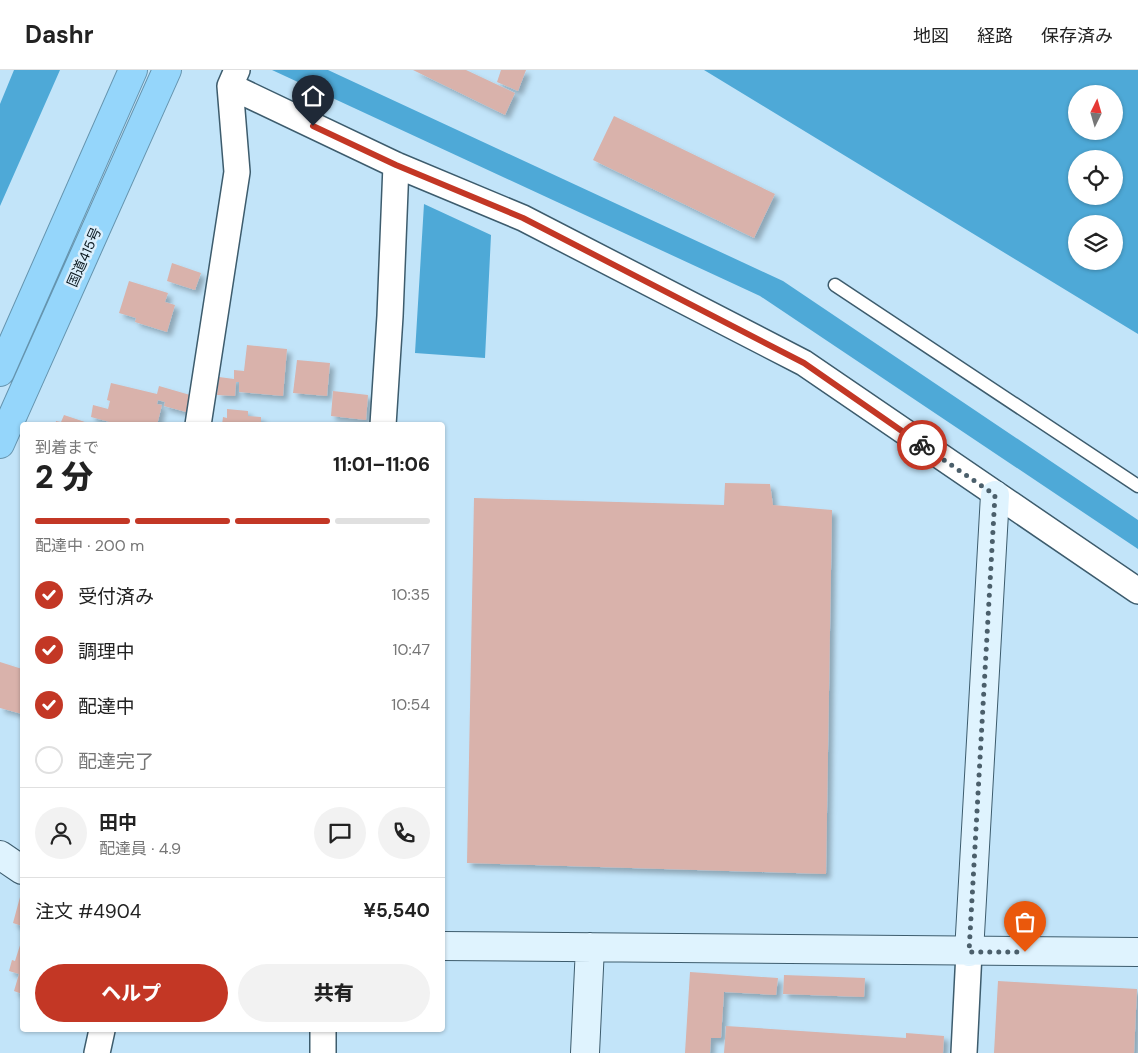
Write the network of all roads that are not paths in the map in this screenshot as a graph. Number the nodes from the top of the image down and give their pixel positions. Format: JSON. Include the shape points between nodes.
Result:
{"nodes":[{"id":1,"x":133,"y":70,"type":"edge"},
{"id":2,"x":167,"y":70,"type":"edge"},
{"id":3,"x":233,"y":78,"type":"edge"},
{"id":4,"x":396,"y":165,"type":"junction"},
{"id":5,"x":835,"y":285,"type":"dead end"},
{"id":6,"x":0,"y":372,"type":"edge"},
{"id":7,"x":198,"y":422,"type":"edge"},
{"id":8,"x":383,"y":422,"type":"edge"},
{"id":9,"x":0,"y":444,"type":"edge"},
{"id":10,"x":1138,"y":486,"type":"edge"},
{"id":11,"x":995,"y":495,"type":"junction"},
{"id":12,"x":1138,"y":591,"type":"edge"},
{"id":13,"x":0,"y":855,"type":"edge"},
{"id":14,"x":20,"y":869,"type":"edge"},
{"id":15,"x":445,"y":946,"type":"edge"},
{"id":16,"x":590,"y":947,"type":"junction"},
{"id":17,"x":969,"y":952,"type":"junction"},
{"id":18,"x":1138,"y":952,"type":"edge"},
{"id":19,"x":102,"y":1032,"type":"edge"},
{"id":20,"x":323,"y":1032,"type":"edge"},
{"id":21,"x":97,"y":1053,"type":"edge"},
{"id":22,"x":322,"y":1053,"type":"edge"},
{"id":23,"x":586,"y":1053,"type":"edge"},
{"id":24,"x":964,"y":1053,"type":"edge"}],
"edges":[{"from":1,"to":6,"type":"highway"},
{"from":2,"to":9,"type":"highway","name":"国道415号"},
{"from":3,"to":4,"type":"street"},
{"from":3,"to":7,"type":"street","via":[[237,172]]},
{"from":4,"to":8,"type":"street"},
{"from":4,"to":11,"type":"street","via":[[523,218],[804,363]]},
{"from":5,"to":10,"type":"lane"},
{"from":11,"to":12,"type":"street"},
{"from":11,"to":17,"type":"street"},
{"from":13,"to":14,"type":"street"},
{"from":15,"to":16,"type":"street"},
{"from":16,"to":17,"type":"street"},
{"from":16,"to":23,"type":"street"},
{"from":17,"to":18,"type":"street"},
{"from":17,"to":24,"type":"street"},
{"from":19,"to":21,"type":"street"},
{"from":20,"to":22,"type":"street"}]}
